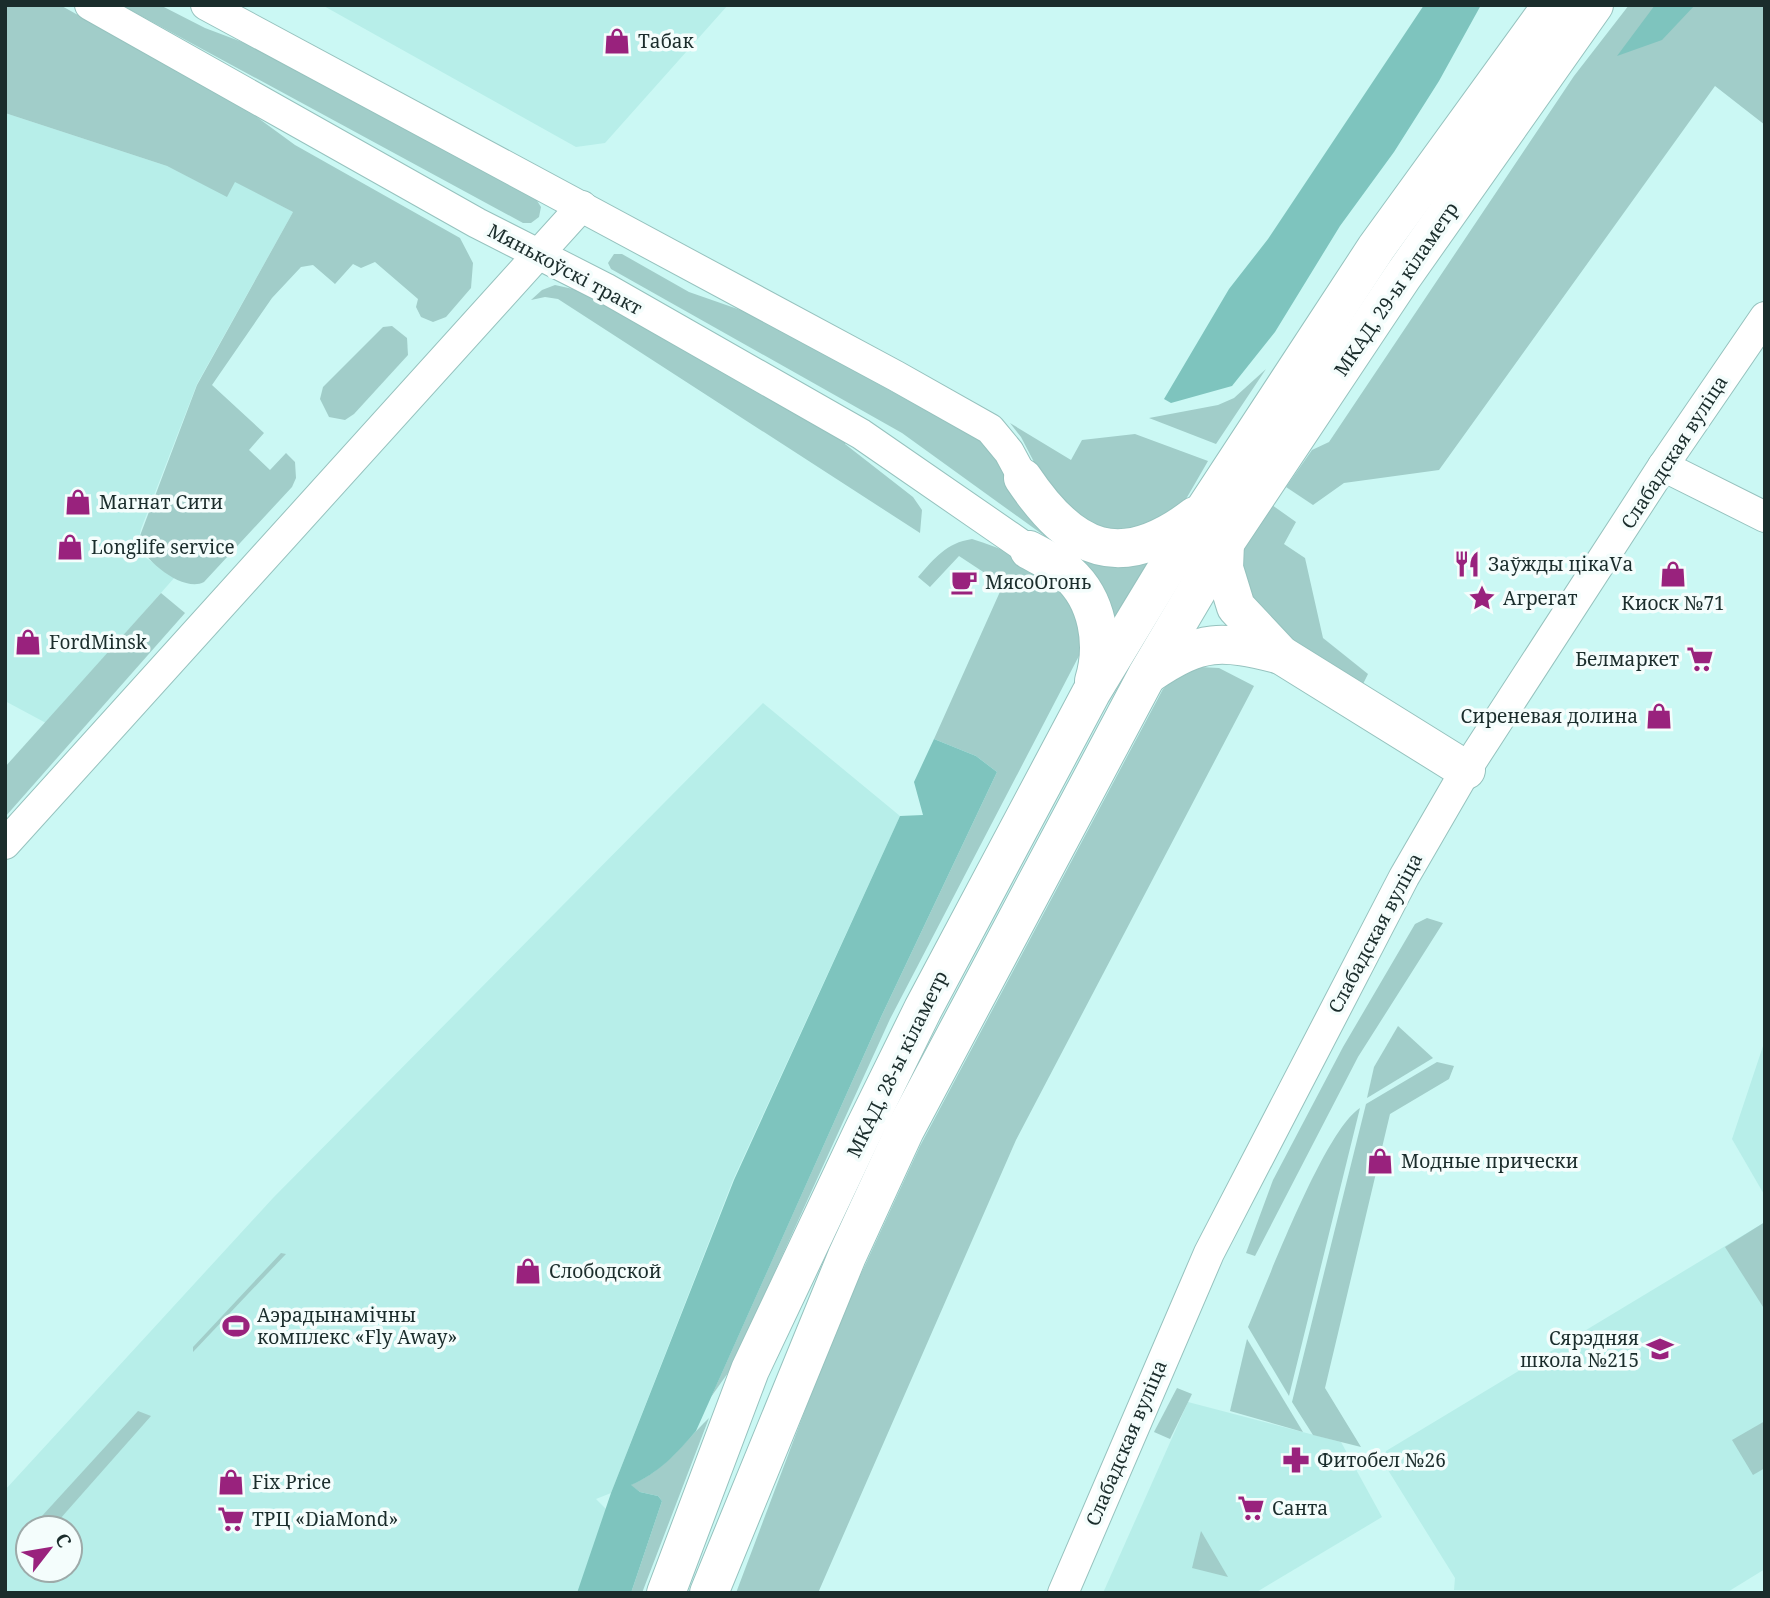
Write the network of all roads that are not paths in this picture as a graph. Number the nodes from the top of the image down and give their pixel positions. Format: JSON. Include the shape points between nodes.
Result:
{"nodes":[{"id":1,"x":90,"y":5,"type":"edge"},
{"id":2,"x":206,"y":5,"type":"edge"},
{"id":3,"x":1552,"y":5,"type":"edge"},
{"id":4,"x":1594,"y":5,"type":"edge"},
{"id":5,"x":582,"y":206,"type":"junction"},
{"id":6,"x":539,"y":253,"type":"junction"},
{"id":7,"x":1765,"y":317,"type":"edge"},
{"id":8,"x":1663,"y":466,"type":"junction"},
{"id":9,"x":1023,"y":478,"type":"joint"},
{"id":10,"x":1205,"y":509,"type":"junction"},
{"id":11,"x":1765,"y":517,"type":"edge"},
{"id":12,"x":1225,"y":543,"type":"junction"},
{"id":13,"x":1030,"y":550,"type":"joint"},
{"id":14,"x":1174,"y":558,"type":"joint"},
{"id":15,"x":1206,"y":577,"type":"joint"},
{"id":16,"x":1281,"y":655,"type":"junction"},
{"id":17,"x":1147,"y":675,"type":"junction"},
{"id":18,"x":1091,"y":694,"type":"junction"},
{"id":19,"x":1466,"y":770,"type":"junction"},
{"id":20,"x":5,"y":844,"type":"edge"},
{"id":21,"x":666,"y":1593,"type":"edge"},
{"id":22,"x":709,"y":1593,"type":"edge"},
{"id":23,"x":1063,"y":1593,"type":"edge"}],
"edges":[{"from":1,"to":6,"type":"street","name":"Мянькоўскі тракт","via":[[477,223]]},
{"from":2,"to":5,"type":"street"},
{"from":3,"to":10,"type":"highway","name":"МКАД, 29-ы кіламетр","via":[[1376,248]]},
{"from":4,"to":12,"type":"highway","name":"МКАД, 29-ы кіламетр","via":[[1403,276]]},
{"from":5,"to":6,"type":"street"},
{"from":5,"to":9,"type":"street","via":[[989,429]]},
{"from":6,"to":13,"type":"street","name":"Мянькоўскі тракт","via":[[861,434]]},
{"from":6,"to":20,"type":"street"},
{"from":7,"to":8,"type":"street","name":"Слабадская вуліца"},
{"from":8,"to":11,"type":"street"},
{"from":8,"to":19,"type":"street","name":"Слабадская вуліца"},
{"from":9,"to":10,"type":"highway","via":[[1060,524],[1104,546],[1147,546]]},
{"from":10,"to":14,"type":"highway","name":"МКАД, 29-ы кіламетр"},
{"from":12,"to":15,"type":"highway","name":"МКАД, 29-ы кіламетр"},
{"from":12,"to":16,"type":"highway","via":[[1224,568],[1236,607]]},
{"from":13,"to":18,"type":"highway","via":[[1067,573],[1091,606],[1101,646]]},
{"from":14,"to":18,"type":"highway","name":"МКАД, 28-ы кіламетр"},
{"from":15,"to":17,"type":"highway","name":"МКАД, 28-ы кіламетр"},
{"from":16,"to":17,"type":"highway","via":[[1213,644],[1189,649]]},
{"from":16,"to":19,"type":"highway"},
{"from":17,"to":22,"type":"highway","name":"МКАД, 28-ы кіламетр","via":[[905,1130],[847,1256]]},
{"from":18,"to":21,"type":"highway","name":"МКАД, 28-ы кіламетр","via":[[923,1009],[750,1370]]},
{"from":19,"to":23,"type":"street","name":"Слабадская вуліца","via":[[1353,970],[1209,1253]]}]}
